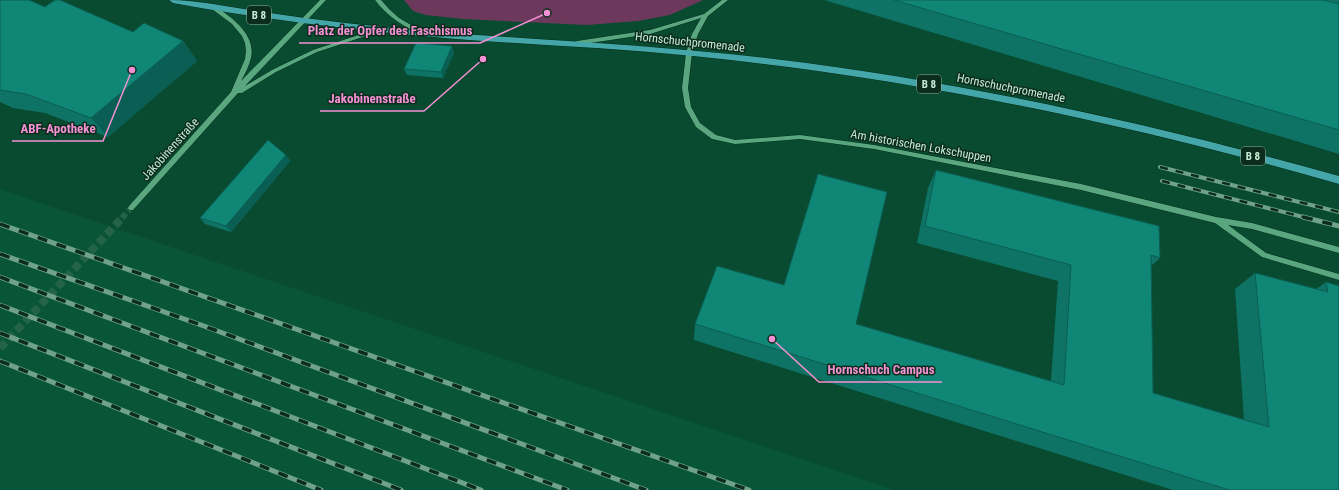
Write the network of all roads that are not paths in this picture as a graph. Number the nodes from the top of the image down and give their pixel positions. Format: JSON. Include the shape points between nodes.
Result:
{"nodes":[{"id":1,"x":173,"y":0,"type":"edge"},
{"id":2,"x":323,"y":0,"type":"edge"},
{"id":3,"x":378,"y":0,"type":"edge"},
{"id":4,"x":725,"y":0,"type":"edge"},
{"id":5,"x":214,"y":8,"type":"junction"},
{"id":6,"x":706,"y":15,"type":"junction"},
{"id":7,"x":304,"y":21,"type":"junction"},
{"id":8,"x":382,"y":28,"type":"junction"},
{"id":9,"x":422,"y":33,"type":"junction"},
{"id":10,"x":577,"y":44,"type":"junction"},
{"id":11,"x":689,"y":53,"type":"junction"},
{"id":12,"x":231,"y":96,"type":"junction"},
{"id":13,"x":1339,"y":180,"type":"edge"},
{"id":14,"x":132,"y":208,"type":"tunnel mouth"},
{"id":15,"x":1216,"y":220,"type":"junction"},
{"id":16,"x":1339,"y":250,"type":"edge"},
{"id":17,"x":1339,"y":277,"type":"edge"}],
"edges":[{"from":1,"to":5,"type":"main road","number":"B 8"},
{"from":2,"to":7,"type":"street","name":"Jakobinenstraße"},
{"from":3,"to":9,"type":"street","via":[[384,9],[400,22]]},
{"from":4,"to":6,"type":"street"},
{"from":5,"to":7,"type":"main road","number":"B 8"},
{"from":5,"to":12,"type":"street","via":[[238,26],[248,44],[248,57]]},
{"from":6,"to":10,"type":"street","via":[[650,32]]},
{"from":6,"to":11,"type":"street","name":"Am historischen Lokschuppen","via":[[695,34]]},
{"from":7,"to":8,"type":"main road","number":"B 8"},
{"from":7,"to":12,"type":"street","name":"Jakobinenstraße"},
{"from":8,"to":9,"type":"main road","number":"B 8"},
{"from":8,"to":12,"type":"street","via":[[315,51]]},
{"from":9,"to":10,"type":"main road","number":"B 8"},
{"from":10,"to":11,"type":"main road","name":"Hornschuchpromenade","number":"B 8"},
{"from":11,"to":13,"type":"main road","name":"Hornschuchpromenade","number":"B 8","via":[[919,82],[1033,104],[1167,134]]},
{"from":11,"to":15,"type":"street","name":"Am historischen Lokschuppen","via":[[684,88],[688,107],[698,126],[714,137],[735,142],[800,137],[874,147],[1081,187]]},
{"from":12,"to":14,"type":"street","name":"Jakobinenstraße"},
{"from":15,"to":16,"type":"street","name":"Am historischen Lokschuppen","via":[[1252,226]]},
{"from":15,"to":17,"type":"street","name":"Am historischen Lokschuppen","via":[[1264,255]]}]}
